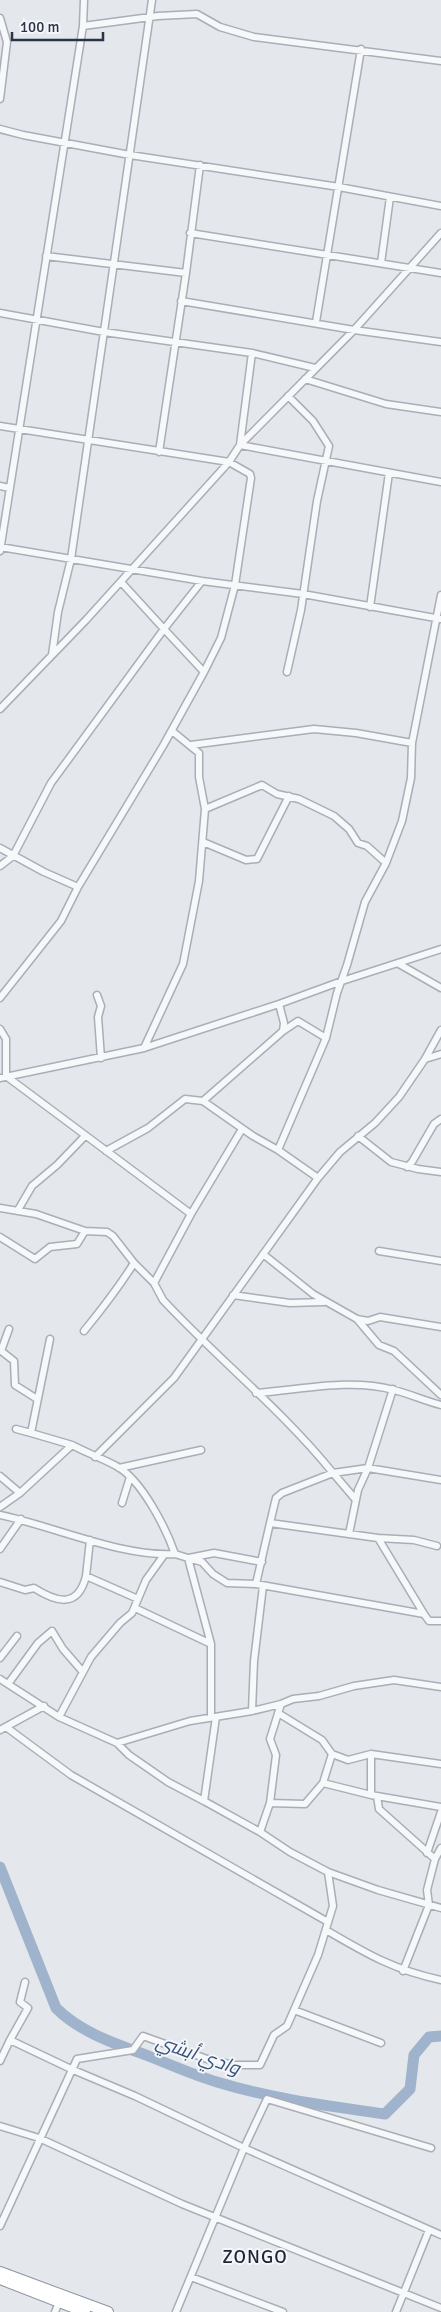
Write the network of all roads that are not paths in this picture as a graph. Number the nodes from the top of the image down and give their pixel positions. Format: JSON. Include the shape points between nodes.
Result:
{"nodes":[{"id":1,"x":84,"y":0,"type":"edge"},
{"id":2,"x":152,"y":0,"type":"edge"},
{"id":3,"x":0,"y":18,"type":"edge"},
{"id":4,"x":149,"y":18,"type":"junction"},
{"id":5,"x":83,"y":26,"type":"junction"},
{"id":6,"x":360,"y":49,"type":"junction"},
{"id":7,"x":441,"y":61,"type":"edge"},
{"id":8,"x":0,"y":99,"type":"edge"},
{"id":9,"x":0,"y":129,"type":"edge"},
{"id":10,"x":65,"y":142,"type":"junction"},
{"id":11,"x":130,"y":155,"type":"junction"},
{"id":12,"x":200,"y":165,"type":"junction"},
{"id":13,"x":339,"y":187,"type":"junction"},
{"id":14,"x":390,"y":197,"type":"junction"},
{"id":15,"x":441,"y":206,"type":"edge"},
{"id":16,"x":190,"y":232,"type":"junction"},
{"id":17,"x":441,"y":233,"type":"edge"},
{"id":18,"x":328,"y":254,"type":"junction"},
{"id":19,"x":46,"y":256,"type":"junction"},
{"id":20,"x":381,"y":262,"type":"junction"},
{"id":21,"x":113,"y":264,"type":"junction"},
{"id":22,"x":408,"y":268,"type":"junction"},
{"id":23,"x":441,"y":273,"type":"edge"},
{"id":24,"x":186,"y":274,"type":"junction"},
{"id":25,"x":181,"y":301,"type":"junction"},
{"id":26,"x":0,"y":313,"type":"edge"},
{"id":27,"x":36,"y":318,"type":"junction"},
{"id":28,"x":316,"y":322,"type":"junction"},
{"id":29,"x":354,"y":330,"type":"junction"},
{"id":30,"x":104,"y":332,"type":"junction"},
{"id":31,"x":175,"y":340,"type":"junction"},
{"id":32,"x":441,"y":342,"type":"edge"},
{"id":33,"x":252,"y":353,"type":"junction"},
{"id":34,"x":315,"y":368,"type":"junction"},
{"id":35,"x":305,"y":379,"type":"junction"},
{"id":36,"x":288,"y":396,"type":"junction"},
{"id":37,"x":441,"y":412,"type":"edge"},
{"id":38,"x":0,"y":426,"type":"edge"},
{"id":39,"x":20,"y":429,"type":"junction"},
{"id":40,"x":88,"y":440,"type":"junction"},
{"id":41,"x":240,"y":445,"type":"junction"},
{"id":42,"x":159,"y":452,"type":"junction"},
{"id":43,"x":324,"y":459,"type":"junction"},
{"id":44,"x":229,"y":462,"type":"junction"},
{"id":45,"x":389,"y":473,"type":"junction"},
{"id":46,"x":441,"y":482,"type":"edge"},
{"id":47,"x":0,"y":486,"type":"edge"},
{"id":48,"x":9,"y":488,"type":"junction"},
{"id":49,"x":0,"y":549,"type":"edge"},
{"id":50,"x":71,"y":559,"type":"junction"},
{"id":51,"x":132,"y":570,"type":"junction"},
{"id":52,"x":202,"y":581,"type":"junction"},
{"id":53,"x":121,"y":582,"type":"junction"},
{"id":54,"x":235,"y":585,"type":"junction"},
{"id":55,"x":303,"y":594,"type":"junction"},
{"id":56,"x":441,"y":595,"type":"edge"},
{"id":57,"x":370,"y":607,"type":"junction"},
{"id":58,"x":439,"y":618,"type":"edge"},
{"id":59,"x":164,"y":629,"type":"junction"},
{"id":60,"x":52,"y":655,"type":"junction"},
{"id":61,"x":204,"y":672,"type":"junction"},
{"id":62,"x":287,"y":672,"type":"dead end"},
{"id":63,"x":0,"y":709,"type":"edge"},
{"id":64,"x":172,"y":730,"type":"junction"},
{"id":65,"x":412,"y":743,"type":"junction"},
{"id":66,"x":191,"y":746,"type":"junction"},
{"id":67,"x":289,"y":796,"type":"junction"},
{"id":68,"x":205,"y":809,"type":"junction"},
{"id":69,"x":203,"y":842,"type":"junction"},
{"id":70,"x":0,"y":848,"type":"edge"},
{"id":71,"x":13,"y":856,"type":"junction"},
{"id":72,"x":386,"y":863,"type":"junction"},
{"id":73,"x":0,"y":866,"type":"edge"},
{"id":74,"x":78,"y":887,"type":"junction"},
{"id":75,"x":441,"y":949,"type":"edge"},
{"id":76,"x":399,"y":964,"type":"junction"},
{"id":77,"x":342,"y":981,"type":"junction"},
{"id":78,"x":441,"y":988,"type":"edge"},
{"id":79,"x":97,"y":995,"type":"dead end"},
{"id":80,"x":0,"y":998,"type":"edge"},
{"id":81,"x":279,"y":1004,"type":"junction"},
{"id":82,"x":0,"y":1029,"type":"edge"},
{"id":83,"x":441,"y":1030,"type":"edge"},
{"id":84,"x":283,"y":1031,"type":"junction"},
{"id":85,"x":326,"y":1038,"type":"junction"},
{"id":86,"x":144,"y":1048,"type":"junction"},
{"id":87,"x":441,"y":1054,"type":"edge"},
{"id":88,"x":101,"y":1058,"type":"junction"},
{"id":89,"x":424,"y":1060,"type":"junction"},
{"id":90,"x":3,"y":1077,"type":"edge"},
{"id":91,"x":203,"y":1101,"type":"junction"},
{"id":92,"x":441,"y":1119,"type":"edge"},
{"id":93,"x":242,"y":1129,"type":"junction"},
{"id":94,"x":85,"y":1136,"type":"junction"},
{"id":95,"x":358,"y":1136,"type":"junction"},
{"id":96,"x":278,"y":1150,"type":"junction"},
{"id":97,"x":106,"y":1151,"type":"junction"},
{"id":98,"x":407,"y":1167,"type":"junction"},
{"id":99,"x":441,"y":1172,"type":"edge"},
{"id":100,"x":318,"y":1178,"type":"junction"},
{"id":101,"x":0,"y":1208,"type":"edge"},
{"id":102,"x":18,"y":1210,"type":"junction"},
{"id":103,"x":191,"y":1214,"type":"junction"},
{"id":104,"x":85,"y":1231,"type":"junction"},
{"id":105,"x":0,"y":1237,"type":"edge"},
{"id":106,"x":379,"y":1252,"type":"dead end"},
{"id":107,"x":263,"y":1254,"type":"junction"},
{"id":108,"x":441,"y":1261,"type":"edge"},
{"id":109,"x":134,"y":1263,"type":"junction"},
{"id":110,"x":154,"y":1283,"type":"junction"},
{"id":111,"x":233,"y":1295,"type":"junction"},
{"id":112,"x":324,"y":1302,"type":"junction"},
{"id":113,"x":357,"y":1319,"type":"junction"},
{"id":114,"x":441,"y":1328,"type":"edge"},
{"id":115,"x":9,"y":1329,"type":"dead end"},
{"id":116,"x":84,"y":1331,"type":"dead end"},
{"id":117,"x":50,"y":1339,"type":"dead end"},
{"id":118,"x":203,"y":1340,"type":"junction"},
{"id":119,"x":0,"y":1350,"type":"edge"},
{"id":120,"x":393,"y":1389,"type":"junction"},
{"id":121,"x":256,"y":1393,"type":"junction"},
{"id":122,"x":441,"y":1395,"type":"edge"},
{"id":123,"x":37,"y":1399,"type":"junction"},
{"id":124,"x":441,"y":1405,"type":"edge"},
{"id":125,"x":16,"y":1429,"type":"dead end"},
{"id":126,"x":31,"y":1433,"type":"junction"},
{"id":127,"x":72,"y":1445,"type":"junction"},
{"id":128,"x":201,"y":1450,"type":"dead end"},
{"id":129,"x":95,"y":1457,"type":"junction"},
{"id":130,"x":120,"y":1468,"type":"junction"},
{"id":131,"x":368,"y":1468,"type":"junction"},
{"id":132,"x":333,"y":1473,"type":"junction"},
{"id":133,"x":0,"y":1476,"type":"edge"},
{"id":134,"x":130,"y":1477,"type":"junction"},
{"id":135,"x":441,"y":1480,"type":"edge"},
{"id":136,"x":20,"y":1493,"type":"junction"},
{"id":137,"x":356,"y":1500,"type":"junction"},
{"id":138,"x":122,"y":1503,"type":"dead end"},
{"id":139,"x":0,"y":1507,"type":"edge"},
{"id":140,"x":0,"y":1515,"type":"edge"},
{"id":141,"x":21,"y":1519,"type":"junction"},
{"id":142,"x":270,"y":1523,"type":"junction"},
{"id":143,"x":349,"y":1534,"type":"junction"},
{"id":144,"x":378,"y":1538,"type":"junction"},
{"id":145,"x":90,"y":1540,"type":"junction"},
{"id":146,"x":437,"y":1546,"type":"dead end"},
{"id":147,"x":0,"y":1549,"type":"edge"},
{"id":148,"x":175,"y":1554,"type":"junction"},
{"id":149,"x":164,"y":1555,"type":"junction"},
{"id":150,"x":188,"y":1558,"type":"junction"},
{"id":151,"x":262,"y":1562,"type":"junction"},
{"id":152,"x":86,"y":1576,"type":"junction"},
{"id":153,"x":0,"y":1582,"type":"edge"},
{"id":154,"x":256,"y":1584,"type":"junction"},
{"id":155,"x":263,"y":1586,"type":"junction"},
{"id":156,"x":138,"y":1599,"type":"junction"},
{"id":157,"x":134,"y":1608,"type":"junction"},
{"id":158,"x":424,"y":1614,"type":"junction"},
{"id":159,"x":441,"y":1621,"type":"edge"},
{"id":160,"x":17,"y":1636,"type":"dead end"},
{"id":161,"x":211,"y":1644,"type":"junction"},
{"id":162,"x":0,"y":1658,"type":"edge"},
{"id":163,"x":83,"y":1672,"type":"junction"},
{"id":164,"x":0,"y":1679,"type":"edge"},
{"id":165,"x":8,"y":1684,"type":"junction"},
{"id":166,"x":441,"y":1687,"type":"edge"},
{"id":167,"x":281,"y":1704,"type":"junction"},
{"id":168,"x":44,"y":1706,"type":"junction"},
{"id":169,"x":252,"y":1711,"type":"junction"},
{"id":170,"x":278,"y":1713,"type":"junction"},
{"id":171,"x":59,"y":1717,"type":"junction"},
{"id":172,"x":213,"y":1717,"type":"junction"},
{"id":173,"x":3,"y":1729,"type":"edge"},
{"id":174,"x":117,"y":1744,"type":"junction"},
{"id":175,"x":332,"y":1754,"type":"junction"},
{"id":176,"x":371,"y":1754,"type":"junction"},
{"id":177,"x":441,"y":1764,"type":"edge"},
{"id":178,"x":322,"y":1783,"type":"junction"},
{"id":179,"x":374,"y":1796,"type":"junction"},
{"id":180,"x":204,"y":1801,"type":"junction"},
{"id":181,"x":270,"y":1802,"type":"junction"},
{"id":182,"x":441,"y":1807,"type":"edge"},
{"id":183,"x":441,"y":1812,"type":"edge"},
{"id":184,"x":260,"y":1832,"type":"junction"},
{"id":185,"x":441,"y":1848,"type":"edge"},
{"id":186,"x":427,"y":1853,"type":"junction"},
{"id":187,"x":435,"y":1859,"type":"junction"},
{"id":188,"x":328,"y":1872,"type":"junction"},
{"id":189,"x":430,"y":1905,"type":"junction"},
{"id":190,"x":441,"y":1908,"type":"edge"},
{"id":191,"x":328,"y":1922,"type":"junction"},
{"id":192,"x":326,"y":1930,"type":"junction"},
{"id":193,"x":403,"y":1971,"type":"junction"},
{"id":194,"x":441,"y":1980,"type":"edge"},
{"id":195,"x":25,"y":1982,"type":"dead end"},
{"id":196,"x":294,"y":2010,"type":"junction"},
{"id":197,"x":10,"y":2040,"type":"junction"},
{"id":198,"x":381,"y":2043,"type":"dead end"},
{"id":199,"x":0,"y":2061,"type":"edge"},
{"id":200,"x":71,"y":2069,"type":"junction"},
{"id":201,"x":0,"y":2126,"type":"edge"},
{"id":202,"x":40,"y":2138,"type":"junction"},
{"id":203,"x":244,"y":2148,"type":"junction"},
{"id":204,"x":431,"y":2148,"type":"dead end"},
{"id":205,"x":215,"y":2218,"type":"junction"},
{"id":206,"x":0,"y":2226,"type":"edge"},
{"id":207,"x":429,"y":2230,"type":"junction"},
{"id":208,"x":441,"y":2235,"type":"edge"},
{"id":209,"x":0,"y":2272,"type":"edge"},
{"id":210,"x":191,"y":2277,"type":"junction"},
{"id":211,"x":0,"y":2279,"type":"edge"},
{"id":212,"x":403,"y":2292,"type":"junction"},
{"id":213,"x":59,"y":2302,"type":"junction"},
{"id":214,"x":441,"y":2308,"type":"edge"},
{"id":215,"x":55,"y":2312,"type":"edge"},
{"id":216,"x":85,"y":2312,"type":"edge"},
{"id":217,"x":108,"y":2312,"type":"edge"},
{"id":218,"x":176,"y":2312,"type":"edge"},
{"id":219,"x":283,"y":2312,"type":"edge"},
{"id":220,"x":396,"y":2312,"type":"edge"}],
"edges":[{"from":1,"to":5,"type":"street"},
{"from":2,"to":4,"type":"street"},
{"from":3,"to":8,"type":"street","via":[[7,42]]},
{"from":4,"to":5,"type":"street"},
{"from":4,"to":6,"type":"street","via":[[197,14],[220,27],[254,37]]},
{"from":4,"to":11,"type":"street"},
{"from":5,"to":10,"type":"street"},
{"from":6,"to":7,"type":"street"},
{"from":6,"to":13,"type":"street"},
{"from":9,"to":10,"type":"street"},
{"from":10,"to":11,"type":"street"},
{"from":10,"to":19,"type":"street"},
{"from":11,"to":12,"type":"street"},
{"from":11,"to":21,"type":"street"},
{"from":12,"to":13,"type":"street"},
{"from":12,"to":16,"type":"street"},
{"from":13,"to":14,"type":"street"},
{"from":13,"to":18,"type":"street"},
{"from":14,"to":15,"type":"street"},
{"from":14,"to":20,"type":"street"},
{"from":16,"to":18,"type":"street"},
{"from":16,"to":24,"type":"street"},
{"from":17,"to":22,"type":"street"},
{"from":18,"to":20,"type":"street"},
{"from":18,"to":28,"type":"street"},
{"from":19,"to":21,"type":"street"},
{"from":19,"to":27,"type":"street"},
{"from":20,"to":22,"type":"street"},
{"from":21,"to":24,"type":"street"},
{"from":21,"to":30,"type":"street"},
{"from":22,"to":23,"type":"street"},
{"from":22,"to":29,"type":"street"},
{"from":24,"to":25,"type":"street"},
{"from":25,"to":28,"type":"street"},
{"from":25,"to":31,"type":"street"},
{"from":26,"to":27,"type":"street"},
{"from":27,"to":30,"type":"street"},
{"from":27,"to":39,"type":"street"},
{"from":28,"to":29,"type":"street"},
{"from":29,"to":32,"type":"street"},
{"from":29,"to":34,"type":"street"},
{"from":30,"to":31,"type":"street"},
{"from":30,"to":40,"type":"street"},
{"from":31,"to":33,"type":"street"},
{"from":31,"to":42,"type":"street"},
{"from":33,"to":34,"type":"street"},
{"from":33,"to":41,"type":"street"},
{"from":34,"to":35,"type":"street"},
{"from":35,"to":36,"type":"street"},
{"from":35,"to":37,"type":"street","via":[[386,404]]},
{"from":36,"to":41,"type":"street"},
{"from":36,"to":43,"type":"street","via":[[303,408],[329,446]]},
{"from":38,"to":39,"type":"street"},
{"from":39,"to":40,"type":"street"},
{"from":39,"to":48,"type":"street"},
{"from":40,"to":42,"type":"street"},
{"from":40,"to":50,"type":"street"},
{"from":41,"to":43,"type":"street"},
{"from":41,"to":44,"type":"street"},
{"from":42,"to":44,"type":"street"},
{"from":43,"to":45,"type":"street"},
{"from":43,"to":55,"type":"street"},
{"from":44,"to":51,"type":"street"},
{"from":44,"to":54,"type":"street","via":[[246,471],[251,478]]},
{"from":45,"to":46,"type":"street"},
{"from":45,"to":57,"type":"street"},
{"from":47,"to":48,"type":"street"},
{"from":48,"to":49,"type":"street"},
{"from":49,"to":50,"type":"street"},
{"from":50,"to":51,"type":"street"},
{"from":50,"to":60,"type":"street"},
{"from":51,"to":52,"type":"street"},
{"from":51,"to":53,"type":"street"},
{"from":52,"to":54,"type":"street"},
{"from":52,"to":59,"type":"street"},
{"from":53,"to":59,"type":"street"},
{"from":53,"to":60,"type":"street"},
{"from":54,"to":55,"type":"street"},
{"from":54,"to":61,"type":"street","via":[[221,638]]},
{"from":55,"to":57,"type":"street"},
{"from":55,"to":62,"type":"street"},
{"from":56,"to":58,"type":"street"},
{"from":57,"to":58,"type":"street"},
{"from":58,"to":65,"type":"street"},
{"from":59,"to":61,"type":"street"},
{"from":59,"to":71,"type":"street","via":[[51,783]]},
{"from":60,"to":63,"type":"street"},
{"from":61,"to":64,"type":"street"},
{"from":64,"to":66,"type":"street"},
{"from":64,"to":74,"type":"street"},
{"from":65,"to":66,"type":"street","via":[[314,729]]},
{"from":65,"to":72,"type":"street","via":[[406,804]]},
{"from":66,"to":68,"type":"street","via":[[200,754],[199,777]]},
{"from":67,"to":68,"type":"street","via":[[277,794],[262,785]]},
{"from":67,"to":69,"type":"street","via":[[258,859],[246,860]]},
{"from":67,"to":72,"type":"street","via":[[334,816],[349,829],[358,843],[367,846]]},
{"from":68,"to":69,"type":"street"},
{"from":69,"to":86,"type":"street","via":[[183,964]]},
{"from":70,"to":71,"type":"street"},
{"from":71,"to":73,"type":"street"},
{"from":71,"to":74,"type":"street"},
{"from":72,"to":77,"type":"street","via":[[365,902]]},
{"from":74,"to":80,"type":"street","via":[[61,920]]},
{"from":75,"to":76,"type":"street"},
{"from":76,"to":77,"type":"street"},
{"from":76,"to":78,"type":"street"},
{"from":77,"to":81,"type":"street"},
{"from":77,"to":85,"type":"street"},
{"from":79,"to":88,"type":"street","via":[[101,1006],[98,1017]]},
{"from":81,"to":84,"type":"street"},
{"from":81,"to":86,"type":"street"},
{"from":82,"to":90,"type":"street","via":[[6,1039]]},
{"from":83,"to":89,"type":"street"},
{"from":84,"to":85,"type":"street","via":[[298,1021]]},
{"from":84,"to":91,"type":"street"},
{"from":85,"to":96,"type":"street"},
{"from":86,"to":88,"type":"street"},
{"from":87,"to":89,"type":"street"},
{"from":88,"to":90,"type":"street"},
{"from":89,"to":95,"type":"street","via":[[399,1097]]},
{"from":90,"to":94,"type":"street"},
{"from":91,"to":93,"type":"street"},
{"from":91,"to":97,"type":"street","via":[[185,1099],[148,1128]]},
{"from":92,"to":98,"type":"street","via":[[434,1124]]},
{"from":93,"to":96,"type":"street"},
{"from":93,"to":103,"type":"street"},
{"from":94,"to":97,"type":"street"},
{"from":94,"to":102,"type":"street","via":[[32,1186]]},
{"from":95,"to":98,"type":"street","via":[[391,1162]]},
{"from":95,"to":100,"type":"street"},
{"from":96,"to":100,"type":"street"},
{"from":97,"to":103,"type":"street"},
{"from":98,"to":99,"type":"street"},
{"from":100,"to":107,"type":"street"},
{"from":101,"to":102,"type":"street"},
{"from":102,"to":104,"type":"street"},
{"from":103,"to":110,"type":"street"},
{"from":104,"to":105,"type":"street","via":[[77,1244],[50,1247],[34,1259]]},
{"from":104,"to":109,"type":"street","via":[[107,1232]]},
{"from":106,"to":108,"type":"street"},
{"from":107,"to":111,"type":"street"},
{"from":107,"to":112,"type":"street"},
{"from":109,"to":110,"type":"street"},
{"from":109,"to":116,"type":"street"},
{"from":110,"to":118,"type":"street","via":[[163,1300]]},
{"from":111,"to":112,"type":"street","via":[[290,1304]]},
{"from":111,"to":118,"type":"street"},
{"from":112,"to":113,"type":"street"},
{"from":113,"to":114,"type":"street","via":[[368,1321],[380,1317]]},
{"from":113,"to":122,"type":"street","via":[[379,1345],[394,1351]]},
{"from":115,"to":119,"type":"street"},
{"from":117,"to":123,"type":"street"},
{"from":118,"to":121,"type":"street"},
{"from":118,"to":129,"type":"street","via":[[174,1378]]},
{"from":119,"to":123,"type":"street","via":[[14,1361],[15,1385]]},
{"from":120,"to":121,"type":"street","via":[[331,1386]]},
{"from":120,"to":124,"type":"street"},
{"from":120,"to":131,"type":"street"},
{"from":121,"to":132,"type":"street","via":[[287,1420]]},
{"from":123,"to":126,"type":"street"},
{"from":125,"to":126,"type":"street"},
{"from":126,"to":127,"type":"street"},
{"from":127,"to":129,"type":"street"},
{"from":127,"to":136,"type":"street"},
{"from":128,"to":130,"type":"street"},
{"from":129,"to":130,"type":"street"},
{"from":130,"to":134,"type":"street"},
{"from":131,"to":132,"type":"street"},
{"from":131,"to":135,"type":"street"},
{"from":131,"to":137,"type":"street"},
{"from":132,"to":137,"type":"street"},
{"from":132,"to":142,"type":"street","via":[[282,1493],[276,1498]]},
{"from":133,"to":136,"type":"street"},
{"from":134,"to":138,"type":"street"},
{"from":134,"to":148,"type":"street","via":[[168,1534]]},
{"from":136,"to":139,"type":"street"},
{"from":137,"to":143,"type":"street"},
{"from":140,"to":141,"type":"street"},
{"from":141,"to":145,"type":"street"},
{"from":141,"to":147,"type":"street"},
{"from":142,"to":143,"type":"street"},
{"from":142,"to":151,"type":"street"},
{"from":143,"to":144,"type":"street"},
{"from":144,"to":146,"type":"street","via":[[414,1540]]},
{"from":144,"to":158,"type":"street"},
{"from":145,"to":149,"type":"street"},
{"from":145,"to":152,"type":"street"},
{"from":148,"to":149,"type":"street"},
{"from":148,"to":150,"type":"street"},
{"from":149,"to":156,"type":"street","via":[[146,1580]]},
{"from":150,"to":151,"type":"street","via":[[214,1553]]},
{"from":150,"to":154,"type":"street","via":[[202,1562],[227,1583]]},
{"from":150,"to":161,"type":"street"},
{"from":151,"to":154,"type":"street"},
{"from":152,"to":153,"type":"street","via":[[83,1587],[75,1596],[65,1600],[53,1599],[34,1588],[25,1590]]},
{"from":152,"to":156,"type":"street"},
{"from":154,"to":155,"type":"street"},
{"from":155,"to":158,"type":"street"},
{"from":155,"to":169,"type":"street"},
{"from":156,"to":157,"type":"street"},
{"from":157,"to":161,"type":"street"},
{"from":157,"to":163,"type":"street","via":[[91,1657]]},
{"from":158,"to":159,"type":"street","via":[[429,1621]]},
{"from":160,"to":162,"type":"street"},
{"from":161,"to":172,"type":"street"},
{"from":163,"to":165,"type":"street","via":[[52,1631],[38,1643]]},
{"from":163,"to":171,"type":"street"},
{"from":164,"to":165,"type":"street"},
{"from":165,"to":168,"type":"street"},
{"from":166,"to":167,"type":"street","via":[[394,1680]]},
{"from":167,"to":169,"type":"street"},
{"from":167,"to":170,"type":"street"},
{"from":168,"to":171,"type":"street"},
{"from":168,"to":173,"type":"street"},
{"from":169,"to":172,"type":"street"},
{"from":170,"to":175,"type":"street","via":[[322,1740]]},
{"from":170,"to":181,"type":"street","via":[[270,1739],[276,1755]]},
{"from":171,"to":174,"type":"street"},
{"from":172,"to":174,"type":"street"},
{"from":172,"to":180,"type":"street"},
{"from":173,"to":191,"type":"street","via":[[71,1775]]},
{"from":174,"to":180,"type":"street","via":[[168,1782]]},
{"from":175,"to":176,"type":"street","via":[[348,1760]]},
{"from":175,"to":178,"type":"street"},
{"from":176,"to":177,"type":"street"},
{"from":176,"to":179,"type":"street"},
{"from":178,"to":179,"type":"street"},
{"from":178,"to":181,"type":"street","via":[[305,1804]]},
{"from":179,"to":182,"type":"street"},
{"from":179,"to":186,"type":"street","via":[[379,1809]]},
{"from":180,"to":184,"type":"street"},
{"from":181,"to":184,"type":"street"},
{"from":183,"to":186,"type":"street"},
{"from":184,"to":188,"type":"street"},
{"from":185,"to":187,"type":"street"},
{"from":186,"to":187,"type":"street"},
{"from":187,"to":189,"type":"street","via":[[427,1890]]},
{"from":188,"to":189,"type":"street"},
{"from":188,"to":191,"type":"street","via":[[333,1906]]},
{"from":189,"to":190,"type":"street"},
{"from":189,"to":193,"type":"street"},
{"from":191,"to":192,"type":"street"},
{"from":192,"to":193,"type":"street","via":[[375,1960]]},
{"from":192,"to":196,"type":"street"},
{"from":193,"to":194,"type":"street"},
{"from":195,"to":197,"type":"street","via":[[20,2002],[28,2008]]},
{"from":196,"to":198,"type":"street"},
{"from":196,"to":200,"type":"street","via":[[286,2026],[274,2035],[260,2065],[233,2065],[207,2059],[143,2036],[133,2050],[77,2059]]},
{"from":197,"to":199,"type":"street"},
{"from":197,"to":200,"type":"street"},
{"from":200,"to":202,"type":"street"},
{"from":200,"to":203,"type":"street"},
{"from":201,"to":202,"type":"street"},
{"from":202,"to":205,"type":"street"},
{"from":202,"to":206,"type":"street"},
{"from":203,"to":204,"type":"street","via":[[267,2099]]},
{"from":203,"to":205,"type":"street"},
{"from":203,"to":207,"type":"street"},
{"from":205,"to":210,"type":"street"},
{"from":205,"to":212,"type":"street"},
{"from":207,"to":208,"type":"street"},
{"from":207,"to":212,"type":"street"},
{"from":209,"to":217,"type":"highway"},
{"from":210,"to":218,"type":"street"},
{"from":210,"to":219,"type":"street"},
{"from":211,"to":213,"type":"highway"},
{"from":212,"to":214,"type":"street"},
{"from":212,"to":220,"type":"street"},
{"from":213,"to":215,"type":"street"},
{"from":213,"to":216,"type":"highway"}]}
